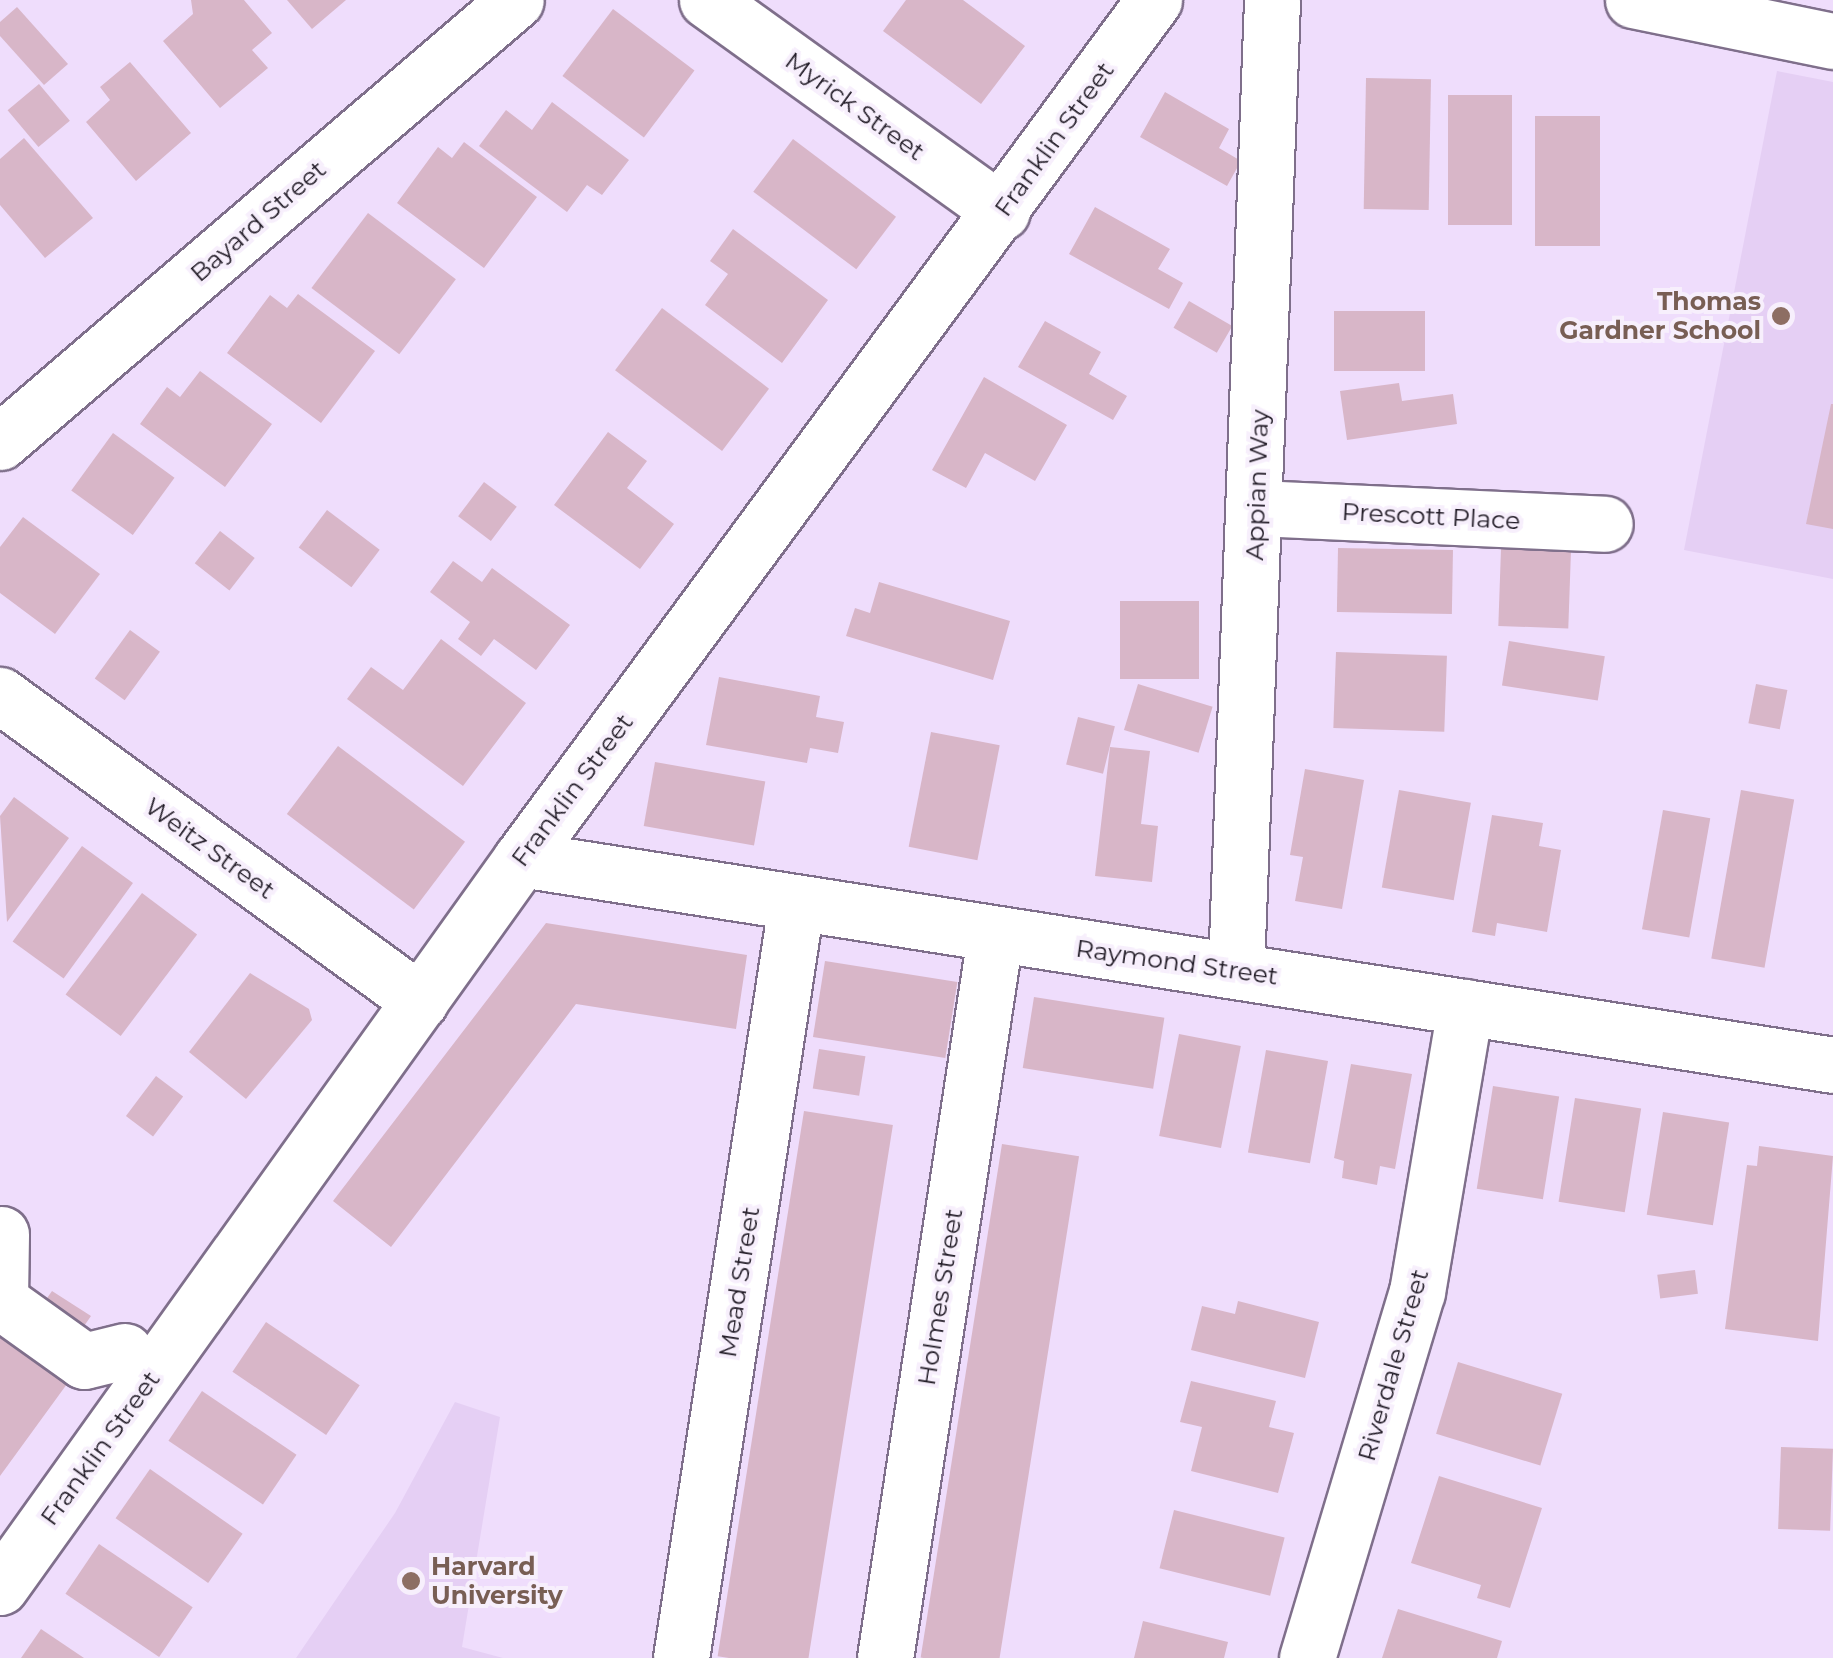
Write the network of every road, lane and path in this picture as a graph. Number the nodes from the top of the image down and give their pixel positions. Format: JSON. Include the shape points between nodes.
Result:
{"nodes":[{"id":1,"x":516,"y":0,"type":"edge"},
{"id":2,"x":707,"y":0,"type":"edge"},
{"id":3,"x":1154,"y":0,"type":"edge"},
{"id":4,"x":1272,"y":0,"type":"edge"},
{"id":5,"x":1633,"y":0,"type":"edge"},
{"id":6,"x":1833,"y":41,"type":"edge"},
{"id":7,"x":1002,"y":212,"type":"junction"},
{"id":8,"x":0,"y":442,"type":"edge"},
{"id":9,"x":1257,"y":508,"type":"junction"},
{"id":10,"x":1606,"y":524,"type":"dead end"},
{"id":11,"x":0,"y":695,"type":"edge"},
{"id":12,"x":520,"y":858,"type":"junction"},
{"id":13,"x":796,"y":905,"type":"junction"},
{"id":14,"x":996,"y":936,"type":"junction"},
{"id":15,"x":1236,"y":969,"type":"junction"},
{"id":16,"x":420,"y":1002,"type":"junction"},
{"id":17,"x":1465,"y":1008,"type":"junction"},
{"id":18,"x":1833,"y":1065,"type":"edge"},
{"id":19,"x":1,"y":1234,"type":"edge"},
{"id":20,"x":0,"y":1276,"type":"edge"},
{"id":21,"x":0,"y":1300,"type":"edge"},
{"id":22,"x":0,"y":1587,"type":"edge"},
{"id":23,"x":681,"y":1658,"type":"edge"},
{"id":24,"x":885,"y":1658,"type":"edge"},
{"id":25,"x":1307,"y":1658,"type":"edge"}],
"edges":[{"from":1,"to":8,"type":"street","name":"Bayard Street"},
{"from":2,"to":7,"type":"street","name":"Myrick Street"},
{"from":3,"to":7,"type":"street","name":"Franklin Street"},
{"from":4,"to":9,"type":"street","name":"Appian Way"},
{"from":5,"to":6,"type":"street"},
{"from":7,"to":12,"type":"street","name":"Franklin Street"},
{"from":9,"to":10,"type":"street","name":"Prescott Place"},
{"from":9,"to":15,"type":"street","name":"Appian Way"},
{"from":11,"to":16,"type":"street","name":"Weitz Street"},
{"from":12,"to":13,"type":"street","name":"Raymond Street"},
{"from":12,"to":16,"type":"street","name":"Franklin Street"},
{"from":13,"to":14,"type":"street","name":"Raymond Street"},
{"from":13,"to":23,"type":"street","name":"Mead Street"},
{"from":14,"to":15,"type":"street","name":"Raymond Street"},
{"from":14,"to":24,"type":"street","name":"Holmes Street"},
{"from":15,"to":17,"type":"street","name":"Raymond Street"},
{"from":16,"to":22,"type":"street","name":"Franklin Street"},
{"from":17,"to":18,"type":"street","name":"Raymond Street"},
{"from":17,"to":25,"type":"street","name":"Riverdale Street","via":[[1417,1292]]},
{"from":19,"to":20,"type":"street"},
{"from":20,"to":21,"type":"street"},
{"from":20,"to":21,"type":"street","via":[[118,1353],[84,1361]]}]}
